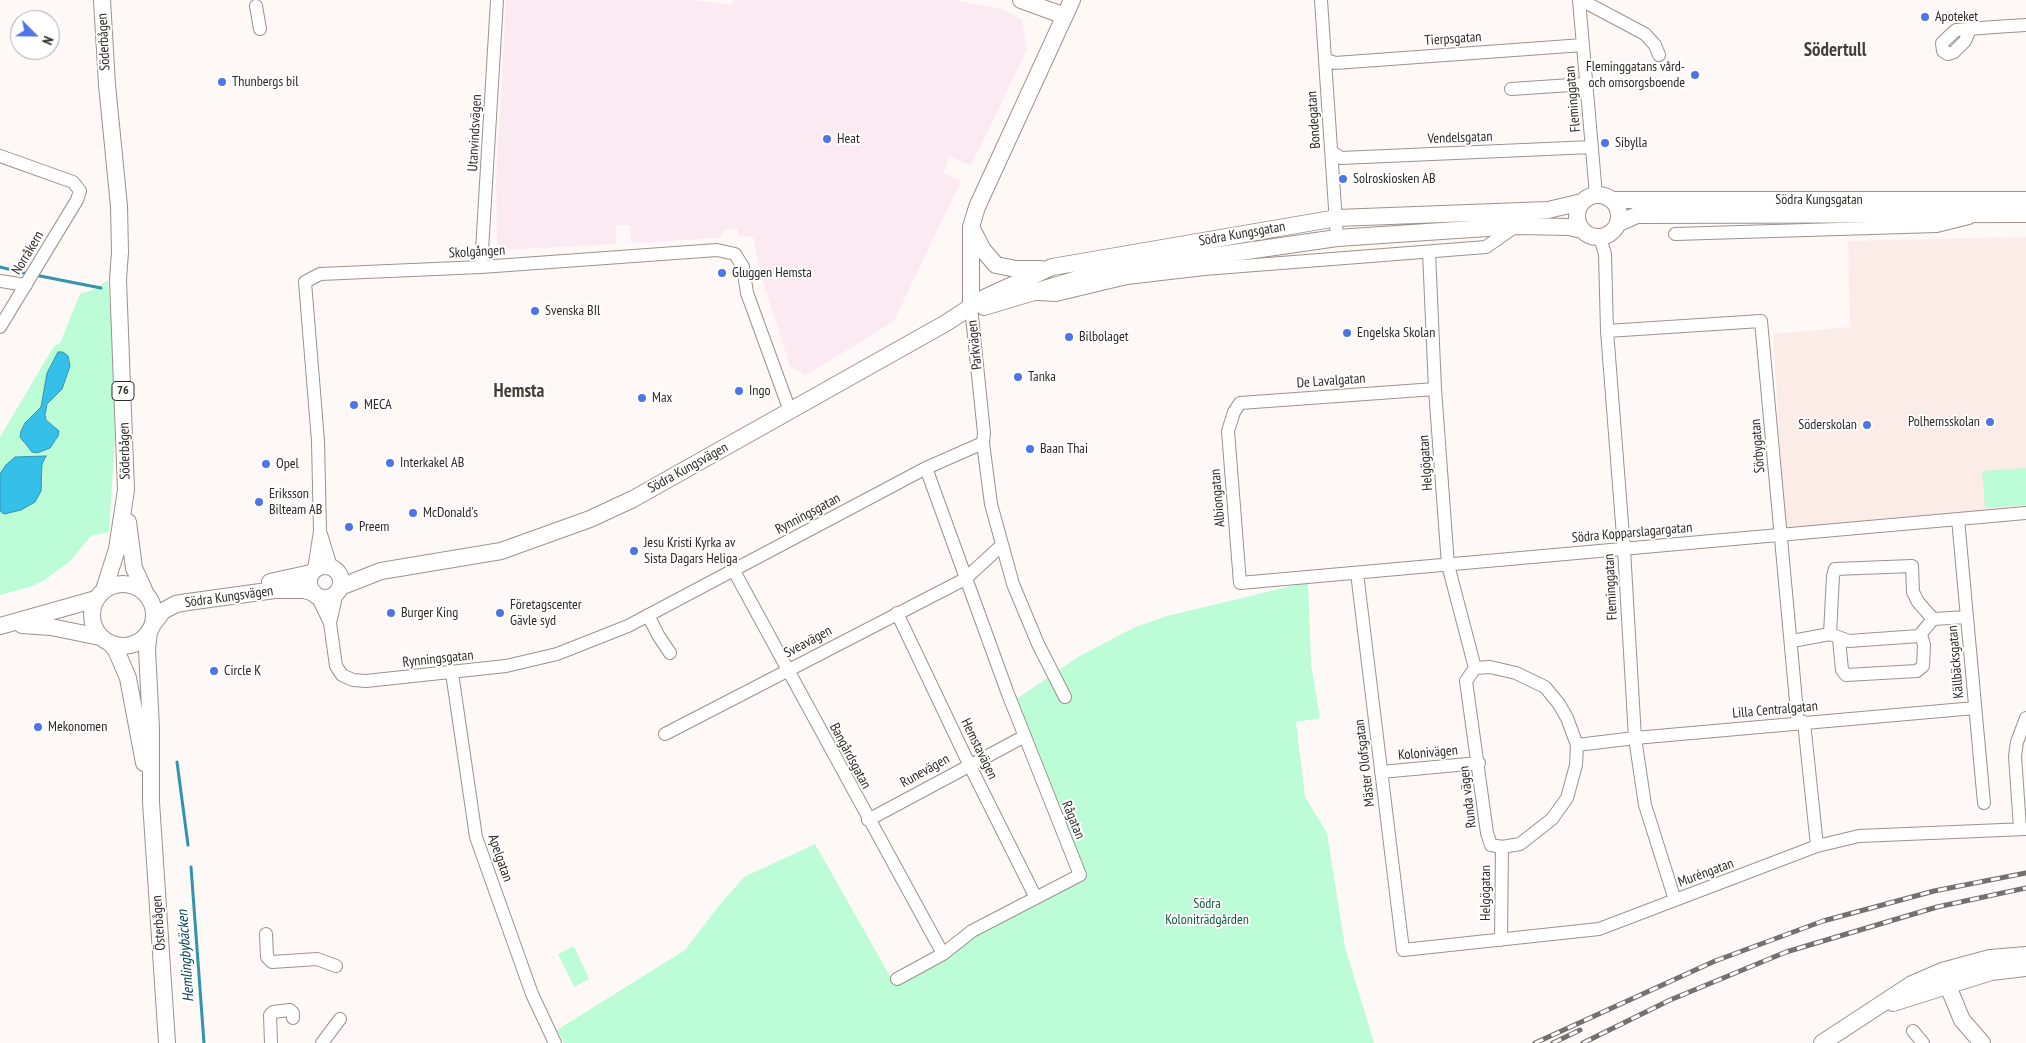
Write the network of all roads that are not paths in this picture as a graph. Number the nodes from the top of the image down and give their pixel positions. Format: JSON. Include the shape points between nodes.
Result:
{"nodes":[{"id":1,"x":102,"y":0,"type":"edge"},
{"id":2,"x":497,"y":0,"type":"edge"},
{"id":3,"x":1021,"y":0,"type":"edge"},
{"id":4,"x":1072,"y":0,"type":"edge"},
{"id":5,"x":1321,"y":0,"type":"edge"},
{"id":6,"x":1580,"y":0,"type":"edge"},
{"id":7,"x":256,"y":6,"type":"dead end"},
{"id":8,"x":1065,"y":16,"type":"junction"},
{"id":9,"x":2026,"y":25,"type":"edge"},
{"id":10,"x":1970,"y":29,"type":"dead end"},
{"id":11,"x":260,"y":30,"type":"dead end"},
{"id":12,"x":1583,"y":44,"type":"junction"},
{"id":13,"x":1659,"y":55,"type":"dead end"},
{"id":14,"x":1325,"y":59,"type":"junction"},
{"id":15,"x":1586,"y":84,"type":"junction"},
{"id":16,"x":1511,"y":89,"type":"dead end"},
{"id":17,"x":1592,"y":147,"type":"junction"},
{"id":18,"x":1332,"y":152,"type":"junction"},
{"id":19,"x":0,"y":156,"type":"edge"},
{"id":20,"x":1597,"y":199,"type":"junction"},
{"id":21,"x":2026,"y":200,"type":"edge"},
{"id":22,"x":1987,"y":214,"type":"junction"},
{"id":23,"x":2026,"y":214,"type":"edge"},
{"id":24,"x":1337,"y":218,"type":"junction"},
{"id":25,"x":2026,"y":220,"type":"edge"},
{"id":26,"x":1619,"y":223,"type":"junction"},
{"id":27,"x":1517,"y":226,"type":"junction"},
{"id":28,"x":971,"y":227,"type":"junction"},
{"id":29,"x":1582,"y":230,"type":"junction"},
{"id":30,"x":1675,"y":234,"type":"dead end"},
{"id":31,"x":1337,"y":238,"type":"junction"},
{"id":32,"x":1600,"y":238,"type":"junction"},
{"id":33,"x":1429,"y":252,"type":"junction"},
{"id":34,"x":481,"y":268,"type":"junction"},
{"id":35,"x":1045,"y":270,"type":"junction"},
{"id":36,"x":31,"y":277,"type":"junction"},
{"id":37,"x":0,"y":281,"type":"edge"},
{"id":38,"x":1028,"y":293,"type":"junction"},
{"id":39,"x":971,"y":307,"type":"junction"},
{"id":40,"x":0,"y":328,"type":"edge"},
{"id":41,"x":1607,"y":331,"type":"junction"},
{"id":42,"x":1435,"y":389,"type":"junction"},
{"id":43,"x":790,"y":411,"type":"junction"},
{"id":44,"x":1234,"y":412,"type":"joint"},
{"id":45,"x":983,"y":442,"type":"junction"},
{"id":46,"x":926,"y":468,"type":"junction"},
{"id":47,"x":126,"y":502,"type":"junction"},
{"id":48,"x":2026,"y":513,"type":"edge"},
{"id":49,"x":1958,"y":519,"type":"junction"},
{"id":50,"x":320,"y":531,"type":"junction"},
{"id":51,"x":1780,"y":536,"type":"junction"},
{"id":52,"x":1002,"y":546,"type":"junction"},
{"id":53,"x":1624,"y":549,"type":"junction"},
{"id":54,"x":1448,"y":565,"type":"junction"},
{"id":55,"x":333,"y":568,"type":"junction"},
{"id":56,"x":734,"y":571,"type":"junction"},
{"id":57,"x":313,"y":572,"type":"junction"},
{"id":58,"x":381,"y":572,"type":"junction"},
{"id":59,"x":1357,"y":573,"type":"junction"},
{"id":60,"x":965,"y":579,"type":"junction"},
{"id":61,"x":1240,"y":583,"type":"joint"},
{"id":62,"x":339,"y":590,"type":"junction"},
{"id":63,"x":100,"y":594,"type":"junction"},
{"id":64,"x":147,"y":594,"type":"junction"},
{"id":65,"x":315,"y":594,"type":"junction"},
{"id":66,"x":897,"y":613,"type":"junction"},
{"id":67,"x":648,"y":615,"type":"junction"},
{"id":68,"x":1967,"y":617,"type":"junction"},
{"id":69,"x":1933,"y":619,"type":"junction"},
{"id":70,"x":330,"y":623,"type":"junction"},
{"id":71,"x":6,"y":625,"type":"edge"},
{"id":72,"x":151,"y":628,"type":"junction"},
{"id":73,"x":1834,"y":636,"type":"junction"},
{"id":74,"x":1919,"y":636,"type":"junction"},
{"id":75,"x":105,"y":640,"type":"junction"},
{"id":76,"x":1792,"y":641,"type":"junction"},
{"id":77,"x":670,"y":653,"type":"dead end"},
{"id":78,"x":1475,"y":668,"type":"junction"},
{"id":79,"x":787,"y":670,"type":"junction"},
{"id":80,"x":452,"y":673,"type":"junction"},
{"id":81,"x":1065,"y":697,"type":"dead end"},
{"id":82,"x":1975,"y":708,"type":"junction"},
{"id":83,"x":2026,"y":718,"type":"edge"},
{"id":84,"x":1801,"y":722,"type":"junction"},
{"id":85,"x":665,"y":734,"type":"dead end"},
{"id":86,"x":1025,"y":736,"type":"junction"},
{"id":87,"x":1635,"y":738,"type":"junction"},
{"id":88,"x":1577,"y":745,"type":"junction"},
{"id":89,"x":1479,"y":763,"type":"junction"},
{"id":90,"x":968,"y":764,"type":"junction"},
{"id":91,"x":1381,"y":772,"type":"junction"},
{"id":92,"x":151,"y":802,"type":"junction"},
{"id":93,"x":1984,"y":803,"type":"dead end"},
{"id":94,"x":868,"y":820,"type":"junction"},
{"id":95,"x":2024,"y":827,"type":"edge"},
{"id":96,"x":1816,"y":846,"type":"junction"},
{"id":97,"x":1502,"y":847,"type":"junction"},
{"id":98,"x":1036,"y":898,"type":"junction"},
{"id":99,"x":1675,"y":900,"type":"junction"},
{"id":100,"x":266,"y":934,"type":"dead end"},
{"id":101,"x":1501,"y":940,"type":"junction"},
{"id":102,"x":1403,"y":950,"type":"joint"},
{"id":103,"x":943,"y":954,"type":"junction"},
{"id":104,"x":2026,"y":955,"type":"edge"},
{"id":105,"x":336,"y":966,"type":"dead end"},
{"id":106,"x":2026,"y":968,"type":"edge"},
{"id":107,"x":1944,"y":978,"type":"junction"},
{"id":108,"x":896,"y":979,"type":"dead end"},
{"id":109,"x":293,"y":1018,"type":"dead end"},
{"id":110,"x":340,"y":1019,"type":"dead end"},
{"id":111,"x":1913,"y":1031,"type":"dead end"},
{"id":112,"x":167,"y":1043,"type":"edge"},
{"id":113,"x":271,"y":1043,"type":"edge"},
{"id":114,"x":322,"y":1043,"type":"edge"},
{"id":115,"x":555,"y":1043,"type":"edge"},
{"id":116,"x":1822,"y":1043,"type":"edge"},
{"id":117,"x":1922,"y":1043,"type":"edge"},
{"id":118,"x":1982,"y":1043,"type":"edge"}],
"edges":[{"from":1,"to":47,"type":"main road","name":"Söderbågen","number":"76","via":[[119,206],[118,280]]},
{"from":2,"to":34,"type":"street","name":"Utanvindsvägen"},
{"from":3,"to":8,"type":"main road"},
{"from":4,"to":8,"type":"main road","name":"Parkvägen"},
{"from":5,"to":14,"type":"street","name":"Bondegatan"},
{"from":6,"to":12,"type":"street","name":"Fleminggatan"},
{"from":6,"to":13,"type":"street","via":[[1645,34]]},
{"from":7,"to":11,"type":"street"},
{"from":8,"to":28,"type":"main road","name":"Parkvägen","via":[[986,184]]},
{"from":9,"to":10,"type":"street"},
{"from":12,"to":14,"type":"street","name":"Tierpsgatan","via":[[1335,63]]},
{"from":12,"to":15,"type":"street","name":"Fleminggatan"},
{"from":14,"to":18,"type":"street","name":"Bondegatan"},
{"from":15,"to":16,"type":"street"},
{"from":15,"to":17,"type":"street","name":"Fleminggatan"},
{"from":17,"to":18,"type":"street","name":"Vendelsgatan","via":[[1341,158]]},
{"from":17,"to":20,"type":"street","name":"Fleminggatan"},
{"from":18,"to":24,"type":"street","name":"Bondegatan"},
{"from":19,"to":36,"type":"street","name":"Norråkern","via":[[72,182],[80,193]]},
{"from":20,"to":21,"type":"main road","name":"Södra Kungsgatan"},
{"from":20,"to":24,"type":"main road","name":"Södra Kungsgatan","via":[[1548,210]]},
{"from":20,"to":26,"type":"main road","via":[[1619,210]]},
{"from":20,"to":29,"type":"main road","via":[[1577,218]]},
{"from":22,"to":23,"type":"main road","name":"Södra Kungsgatan"},
{"from":22,"to":25,"type":"main road"},
{"from":22,"to":26,"type":"main road","name":"Södra Kungsgatan","via":[[1637,215]]},
{"from":22,"to":30,"type":"street","name":"Södra Kungsgatan","via":[[1937,226]]},
{"from":24,"to":31,"type":"street","name":"Bondegatan"},
{"from":24,"to":35,"type":"main road","name":"Södra Kungsgatan"},
{"from":26,"to":32,"type":"main road","name":"Södra Kungsgatan","via":[[1612,233]]},
{"from":27,"to":29,"type":"main road","name":"Södra Kungsgatan","via":[[1569,226]]},
{"from":27,"to":31,"type":"main road","name":"Södra Kungsgatan"},
{"from":27,"to":33,"type":"street","name":"Södra Kungsgatan","via":[[1486,247]]},
{"from":28,"to":35,"type":"main road","via":[[983,250],[996,265]]},
{"from":28,"to":39,"type":"main road","name":"Parkvägen"},
{"from":29,"to":32,"type":"main road","name":"Södra Kungsgatan"},
{"from":31,"to":38,"type":"main road","name":"Södra Kungsgatan","via":[[1101,272]]},
{"from":32,"to":41,"type":"street","name":"Fleminggatan","via":[[1605,254]]},
{"from":33,"to":38,"type":"street","name":"Södra Kungsgatan","via":[[1204,269],[1128,278],[1056,295]]},
{"from":33,"to":42,"type":"street","name":"Helgögatan"},
{"from":34,"to":43,"type":"street","name":"Skolgången","via":[[717,250],[734,254],[743,267],[747,293]]},
{"from":34,"to":50,"type":"street","name":"Skolgången","via":[[320,274],[305,282],[318,441]]},
{"from":35,"to":39,"type":"main road","name":"Södra Kungsgatan"},
{"from":36,"to":37,"type":"street"},
{"from":36,"to":40,"type":"street","name":"Norråkern"},
{"from":38,"to":39,"type":"main road","name":"Södra Kungsgatan","via":[[989,306]]},
{"from":39,"to":43,"type":"main road","name":"Södra Kungsvägen"},
{"from":39,"to":45,"type":"street","name":"Parkvägen"},
{"from":41,"to":51,"type":"street","name":"Sörbygatan","via":[[1761,321]]},
{"from":41,"to":53,"type":"street","name":"Fleminggatan"},
{"from":42,"to":44,"type":"street","name":"De Lavalgatan","via":[[1252,401],[1240,403]]},
{"from":42,"to":54,"type":"street","name":"Helgögatan"},
{"from":43,"to":58,"type":"main road","name":"Södra Kungsvägen","via":[[632,500],[548,535],[501,551]]},
{"from":44,"to":61,"type":"street","name":"Albiongatan","via":[[1228,431]]},
{"from":45,"to":46,"type":"street","name":"Rynningsgatan"},
{"from":45,"to":52,"type":"street","name":"Parkvägen","via":[[991,504]]},
{"from":46,"to":56,"type":"street","name":"Rynningsgatan"},
{"from":46,"to":60,"type":"street","name":"Rågatan"},
{"from":47,"to":63,"type":"main road","name":"Söderbågen","number":"76","via":[[118,549]]},
{"from":47,"to":64,"type":"main road","name":"Söderbågen","number":"76","via":[[134,568]]},
{"from":48,"to":49,"type":"street","name":"Södra Kopparslagargatan"},
{"from":49,"to":51,"type":"street","name":"Södra Kopparslagargatan"},
{"from":49,"to":68,"type":"street","name":"Källbäcksgatan"},
{"from":50,"to":55,"type":"street","name":"Skolgången"},
{"from":50,"to":57,"type":"street","name":"Skolgången"},
{"from":51,"to":53,"type":"street","name":"Södra Kopparslagargatan"},
{"from":51,"to":76,"type":"street","name":"Sörbygatan"},
{"from":52,"to":60,"type":"street"},
{"from":52,"to":81,"type":"street","name":"Parkvägen","via":[[1028,620]]},
{"from":53,"to":54,"type":"street","name":"Södra Kopparslagargatan"},
{"from":53,"to":87,"type":"street","name":"Fleminggatan"},
{"from":54,"to":59,"type":"street","name":"Södra Kopparslagargatan"},
{"from":54,"to":78,"type":"street","name":"Helgögatan"},
{"from":55,"to":57,"type":"main road","via":[[322,566]]},
{"from":55,"to":58,"type":"main road","name":"Södra Kungsvägen"},
{"from":55,"to":62,"type":"main road","via":[[341,578]]},
{"from":56,"to":67,"type":"street","name":"Rynningsgatan"},
{"from":56,"to":79,"type":"street","name":"Bangårdsgatan"},
{"from":57,"to":64,"type":"main road","name":"Södra Kungsvägen","via":[[188,596]]},
{"from":57,"to":65,"type":"main road","via":[[309,582]]},
{"from":58,"to":62,"type":"main road","name":"Södra Kungsvägen"},
{"from":59,"to":61,"type":"street","name":"Södra Kopparslagargatan"},
{"from":59,"to":91,"type":"street","name":"Mäster Olofsgatan"},
{"from":60,"to":66,"type":"street","name":"Sveavägen"},
{"from":60,"to":86,"type":"street","name":"Rågatan"},
{"from":62,"to":65,"type":"main road","via":[[326,598]]},
{"from":62,"to":70,"type":"street"},
{"from":63,"to":64,"type":"main road","via":[[127,583]]},
{"from":63,"to":71,"type":"main road"},
{"from":63,"to":75,"type":"main road","via":[[91,613],[92,622]]},
{"from":64,"to":72,"type":"main road","via":[[154,609]]},
{"from":65,"to":70,"type":"street"},
{"from":65,"to":72,"type":"main road","name":"Södra Kungsvägen","via":[[304,590],[276,590],[176,604],[163,611]]},
{"from":66,"to":79,"type":"street","name":"Sveavägen"},
{"from":66,"to":90,"type":"street","name":"Hemstavägen"},
{"from":67,"to":77,"type":"street"},
{"from":67,"to":80,"type":"street","name":"Rynningsgatan","via":[[557,654],[506,666]]},
{"from":68,"to":69,"type":"street"},
{"from":68,"to":82,"type":"street","name":"Källbäcksgatan"},
{"from":69,"to":73,"type":"street","via":[[1913,592],[1912,566],[1835,569]]},
{"from":69,"to":74,"type":"street"},
{"from":70,"to":80,"type":"street","name":"Rynningsgatan","via":[[335,659],[342,675],[353,680]]},
{"from":71,"to":75,"type":"main road","via":[[51,626]]},
{"from":72,"to":75,"type":"main road","via":[[132,645]]},
{"from":72,"to":92,"type":"main road","name":"Österbågen","via":[[147,649]]},
{"from":73,"to":74,"type":"street","via":[[1849,641]]},
{"from":73,"to":74,"type":"street","via":[[1842,670],[1852,676],[1917,671],[1923,666],[1924,659],[1922,638]]},
{"from":73,"to":76,"type":"street"},
{"from":75,"to":92,"type":"main road","name":"Österbågen","via":[[116,650],[128,678]]},
{"from":76,"to":84,"type":"street","name":"Sörbygatan"},
{"from":78,"to":88,"type":"street","via":[[1490,667],[1516,673],[1545,687],[1567,718]]},
{"from":78,"to":89,"type":"street","name":"Runda vägen","via":[[1466,681]]},
{"from":79,"to":85,"type":"street","name":"Sveavägen"},
{"from":79,"to":94,"type":"street","name":"Bangårdsgatan"},
{"from":80,"to":115,"type":"street","name":"Apelgatan","via":[[476,837],[532,994]]},
{"from":82,"to":84,"type":"street","name":"Lilla Centralgatan"},
{"from":82,"to":93,"type":"street","name":"Källbäcksgatan"},
{"from":83,"to":95,"type":"street","via":[[2015,756]]},
{"from":84,"to":87,"type":"street","name":"Lilla Centralgatan"},
{"from":84,"to":96,"type":"street","name":"Sörbygatan"},
{"from":86,"to":90,"type":"street","name":"Runevägen"},
{"from":86,"to":98,"type":"street","name":"Rågatan","via":[[1080,875]]},
{"from":87,"to":88,"type":"street","name":"Lilla Centralgatan"},
{"from":87,"to":99,"type":"street","name":"Fleminggatan","via":[[1645,805]]},
{"from":88,"to":97,"type":"street","via":[[1576,765],[1567,798],[1552,820],[1520,844]]},
{"from":89,"to":91,"type":"street","name":"Kolonivägen"},
{"from":89,"to":97,"type":"street","name":"Runda vägen","via":[[1487,833],[1491,845]]},
{"from":90,"to":94,"type":"street","name":"Runevägen"},
{"from":90,"to":98,"type":"street","name":"Hemstavägen"},
{"from":91,"to":102,"type":"street","name":"Mäster Olofsgatan"},
{"from":92,"to":112,"type":"main road","name":"Österbågen"},
{"from":94,"to":103,"type":"street","name":"Bangårdsgatan"},
{"from":95,"to":96,"type":"street","name":"Muréngatan","via":[[1859,836]]},
{"from":96,"to":99,"type":"street","name":"Muréngatan"},
{"from":97,"to":101,"type":"street","name":"Helgögatan"},
{"from":98,"to":103,"type":"street","name":"Rågatan","via":[[972,931]]},
{"from":99,"to":101,"type":"street","name":"Muréngatan","via":[[1599,929]]},
{"from":100,"to":105,"type":"street","via":[[267,957],[272,962],[317,959]]},
{"from":101,"to":102,"type":"street","name":"Muréngatan"},
{"from":103,"to":108,"type":"street","name":"Rågatan"},
{"from":104,"to":107,"type":"main road","via":[[1990,958]]},
{"from":106,"to":107,"type":"main road"},
{"from":107,"to":116,"type":"main road","via":[[1876,1008]]},
{"from":107,"to":118,"type":"main road","via":[[1962,1020]]},
{"from":109,"to":113,"type":"street","via":[[290,1010],[270,1015]]},
{"from":110,"to":114,"type":"street"},
{"from":111,"to":117,"type":"street"}]}
